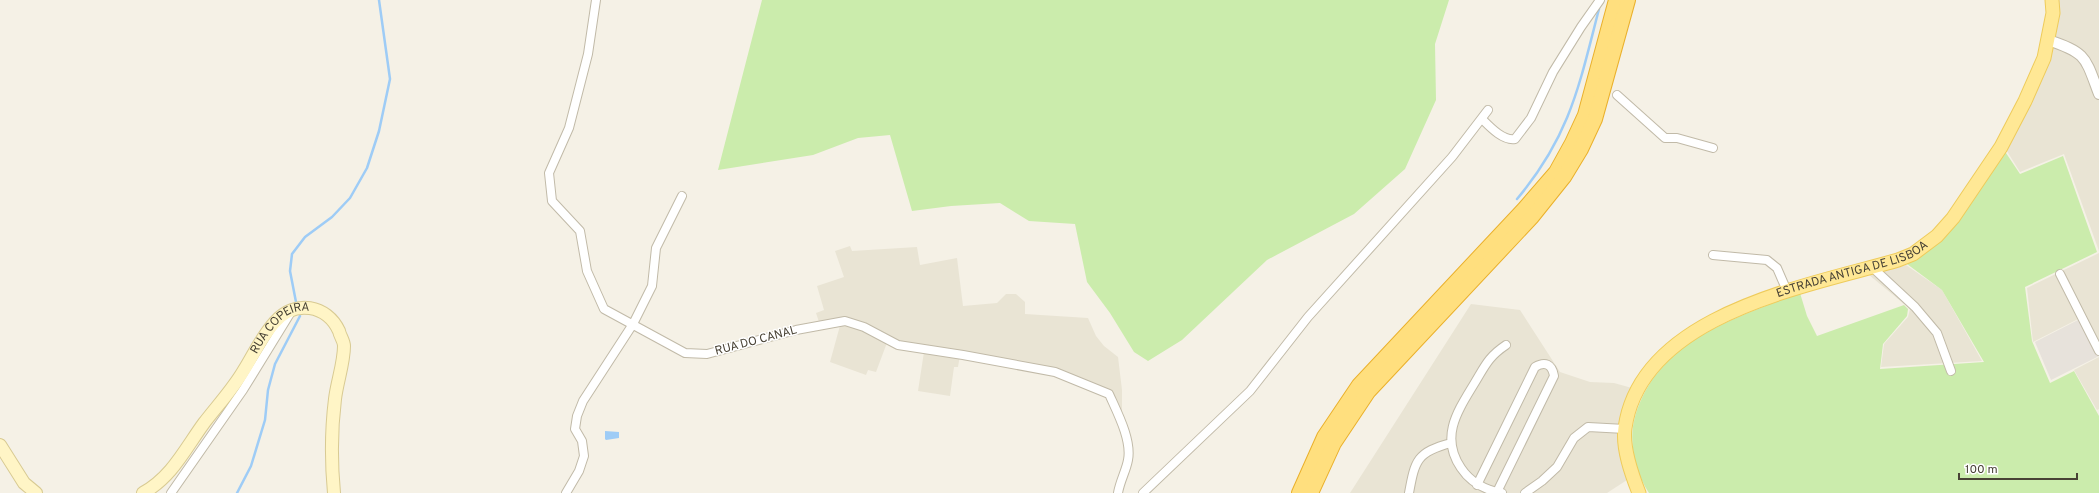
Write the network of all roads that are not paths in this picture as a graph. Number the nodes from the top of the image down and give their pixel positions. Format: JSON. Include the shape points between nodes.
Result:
{"nodes":[{"id":1,"x":596,"y":0,"type":"edge"},
{"id":2,"x":1600,"y":0,"type":"edge"},
{"id":3,"x":1616,"y":0,"type":"edge"},
{"id":4,"x":1628,"y":0,"type":"edge"},
{"id":5,"x":2052,"y":0,"type":"edge"},
{"id":6,"x":2048,"y":40,"type":"junction"},
{"id":7,"x":2099,"y":94,"type":"edge"},
{"id":8,"x":1617,"y":95,"type":"dead end"},
{"id":9,"x":1488,"y":110,"type":"dead end"},
{"id":10,"x":1482,"y":119,"type":"junction"},
{"id":11,"x":1713,"y":148,"type":"dead end"},
{"id":12,"x":682,"y":196,"type":"dead end"},
{"id":13,"x":1713,"y":255,"type":"dead end"},
{"id":14,"x":1873,"y":268,"type":"junction"},
{"id":15,"x":2060,"y":274,"type":"dead end"},
{"id":16,"x":1787,"y":291,"type":"junction"},
{"id":17,"x":291,"y":311,"type":"junction"},
{"id":18,"x":633,"y":324,"type":"junction"},
{"id":19,"x":1506,"y":345,"type":"dead end"},
{"id":20,"x":2099,"y":350,"type":"edge"},
{"id":21,"x":1951,"y":371,"type":"dead end"},
{"id":22,"x":1625,"y":429,"type":"junction"},
{"id":23,"x":1451,"y":443,"type":"junction"},
{"id":24,"x":0,"y":445,"type":"edge"},
{"id":25,"x":1477,"y":485,"type":"junction"},
{"id":26,"x":1500,"y":492,"type":"edge"},
{"id":27,"x":36,"y":493,"type":"edge"},
{"id":28,"x":143,"y":493,"type":"edge"},
{"id":29,"x":171,"y":493,"type":"edge"},
{"id":30,"x":334,"y":493,"type":"edge"},
{"id":31,"x":566,"y":493,"type":"edge"},
{"id":32,"x":1118,"y":493,"type":"edge"},
{"id":33,"x":1143,"y":493,"type":"edge"},
{"id":34,"x":1299,"y":493,"type":"edge"},
{"id":35,"x":1311,"y":493,"type":"edge"},
{"id":36,"x":1409,"y":493,"type":"edge"},
{"id":37,"x":1525,"y":493,"type":"edge"},
{"id":38,"x":1639,"y":493,"type":"edge"}],
"edges":[{"from":1,"to":18,"type":"street","name":"RUA DO CANAL","via":[[588,54],[569,128],[549,173],[552,201],[580,231],[587,272],[604,309]]},
{"from":2,"to":10,"type":"street","via":[[1581,26],[1531,118],[1518,136],[1509,139],[1496,132]]},
{"from":3,"to":34,"type":"highway","via":[[1585,115],[1556,172],[1359,385],[1324,437]]},
{"from":4,"to":35,"type":"highway","via":[[1595,119],[1564,177],[1532,217],[1368,392],[1334,443]]},
{"from":5,"to":6,"type":"main road","name":"ESTRADA ANTIGA DE LISBOA","via":[[2053,13]]},
{"from":6,"to":7,"type":"street","via":[[2082,55]]},
{"from":6,"to":14,"type":"main road","name":"ESTRADA ANTIGA DE LISBOA","via":[[2044,58],[2017,118],[1954,218],[1937,236],[1913,254]]},
{"from":8,"to":11,"type":"street","via":[[1665,138],[1677,138]]},
{"from":9,"to":10,"type":"street"},
{"from":10,"to":33,"type":"street","via":[[1452,157],[1308,317],[1250,391]]},
{"from":12,"to":18,"type":"street","via":[[656,248],[652,286]]},
{"from":13,"to":16,"type":"street","via":[[1767,260],[1777,268]]},
{"from":14,"to":16,"type":"main road","name":"ESTRADA ANTIGA DE LISBOA"},
{"from":14,"to":21,"type":"street","via":[[1915,307],[1937,333]]},
{"from":15,"to":20,"type":"street"},
{"from":16,"to":22,"type":"main road","name":"ESTRADA ANTIGA DE LISBOA","via":[[1733,311],[1671,348],[1642,383],[1631,406]]},
{"from":17,"to":28,"type":"main road","name":"RUA COPEIRA","via":[[275,321],[244,371],[166,477]]},
{"from":17,"to":29,"type":"street","via":[[243,390]]},
{"from":17,"to":30,"type":"main road","name":"RUA COPEIRA","via":[[303,306],[326,313],[336,324],[344,345],[332,429],[331,466]]},
{"from":18,"to":31,"type":"street","via":[[583,401],[577,416],[575,429],[582,441],[584,456],[580,471]]},
{"from":18,"to":32,"type":"street","name":"RUA DO CANAL","via":[[685,353],[707,354],[796,330],[845,321],[864,327],[898,345],[1055,372],[1109,394],[1119,415],[1129,451]]},
{"from":19,"to":23,"type":"street","via":[[1492,355],[1458,411]]},
{"from":22,"to":37,"type":"street","via":[[1588,427],[1574,438],[1557,467]]},
{"from":22,"to":38,"type":"main road","name":"ESTRADA ANTIGA DE LISBOA","via":[[1626,449]]},
{"from":23,"to":25,"type":"street","via":[[1456,460]]},
{"from":23,"to":36,"type":"street","via":[[1426,452],[1417,460]]},
{"from":24,"to":27,"type":"main road","via":[[24,483]]},
{"from":25,"to":26,"type":"street"},
{"from":25,"to":26,"type":"street","via":[[1535,367],[1541,363],[1548,364],[1553,369],[1554,376]]}]}
